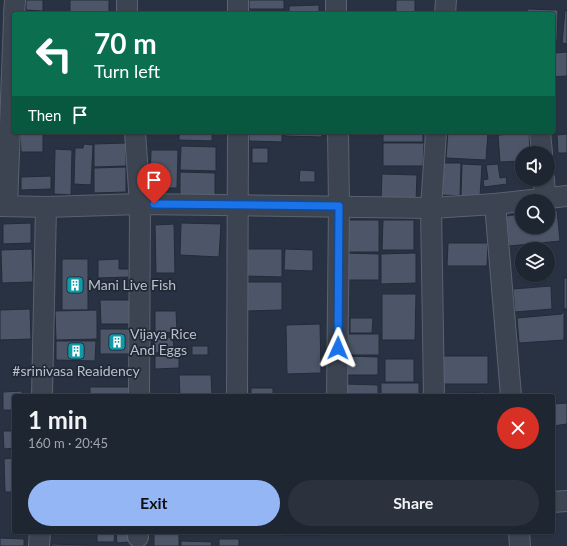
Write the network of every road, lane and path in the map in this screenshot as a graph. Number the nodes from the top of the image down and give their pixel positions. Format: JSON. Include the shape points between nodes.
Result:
{"nodes":[{"id":1,"x":15,"y":0,"type":"edge"},
{"id":2,"x":127,"y":0,"type":"edge"},
{"id":3,"x":238,"y":0,"type":"edge"},
{"id":4,"x":336,"y":0,"type":"edge"},
{"id":5,"x":446,"y":0,"type":"edge"},
{"id":6,"x":14,"y":12,"type":"edge"},
{"id":7,"x":128,"y":12,"type":"edge"},
{"id":8,"x":238,"y":12,"type":"edge"},
{"id":9,"x":336,"y":12,"type":"edge"},
{"id":10,"x":445,"y":12,"type":"edge"},
{"id":11,"x":12,"y":56,"type":"edge"},
{"id":12,"x":135,"y":134,"type":"edge"},
{"id":13,"x":238,"y":134,"type":"edge"},
{"id":14,"x":338,"y":134,"type":"edge"},
{"id":15,"x":436,"y":134,"type":"edge"},
{"id":16,"x":540,"y":134,"type":"edge"},
{"id":17,"x":541,"y":146,"type":"edge"},
{"id":18,"x":545,"y":189,"type":"edge"},
{"id":19,"x":535,"y":194,"type":"edge"},
{"id":20,"x":567,"y":196,"type":"edge"},
{"id":21,"x":515,"y":202,"type":"edge"},
{"id":22,"x":140,"y":204,"type":"junction"},
{"id":23,"x":495,"y":204,"type":"junction"},
{"id":24,"x":238,"y":205,"type":"junction"},
{"id":25,"x":4,"y":206,"type":"edge"},
{"id":26,"x":46,"y":206,"type":"junction"},
{"id":27,"x":339,"y":206,"type":"junction"},
{"id":28,"x":431,"y":208,"type":"junction"},
{"id":29,"x":42,"y":394,"type":"edge"},
{"id":30,"x":138,"y":394,"type":"edge"},
{"id":31,"x":237,"y":394,"type":"edge"},
{"id":32,"x":337,"y":394,"type":"edge"},
{"id":33,"x":434,"y":394,"type":"edge"},
{"id":34,"x":511,"y":394,"type":"edge"},
{"id":35,"x":567,"y":501,"type":"edge"},
{"id":36,"x":555,"y":502,"type":"edge"},
{"id":37,"x":40,"y":534,"type":"edge"},
{"id":38,"x":519,"y":534,"type":"edge"},
{"id":39,"x":39,"y":546,"type":"edge"},
{"id":40,"x":520,"y":546,"type":"edge"}],
"edges":[{"from":1,"to":6,"type":"street"},
{"from":2,"to":7,"type":"street"},
{"from":3,"to":8,"type":"street"},
{"from":4,"to":9,"type":"street"},
{"from":5,"to":10,"type":"street"},
{"from":11,"to":25,"type":"street"},
{"from":12,"to":22,"type":"street"},
{"from":13,"to":24,"type":"street"},
{"from":14,"to":27,"type":"street"},
{"from":15,"to":28,"type":"street"},
{"from":16,"to":17,"type":"street"},
{"from":18,"to":19,"type":"street"},
{"from":18,"to":20,"type":"street"},
{"from":21,"to":23,"type":"street"},
{"from":22,"to":24,"type":"street"},
{"from":22,"to":26,"type":"street"},
{"from":22,"to":30,"type":"street"},
{"from":23,"to":28,"type":"street"},
{"from":23,"to":34,"type":"street"},
{"from":24,"to":27,"type":"street"},
{"from":24,"to":31,"type":"street"},
{"from":25,"to":26,"type":"street"},
{"from":26,"to":29,"type":"street"},
{"from":27,"to":28,"type":"street"},
{"from":27,"to":32,"type":"street"},
{"from":28,"to":33,"type":"street"},
{"from":35,"to":36,"type":"street"},
{"from":37,"to":39,"type":"street"},
{"from":38,"to":40,"type":"street"}]}
